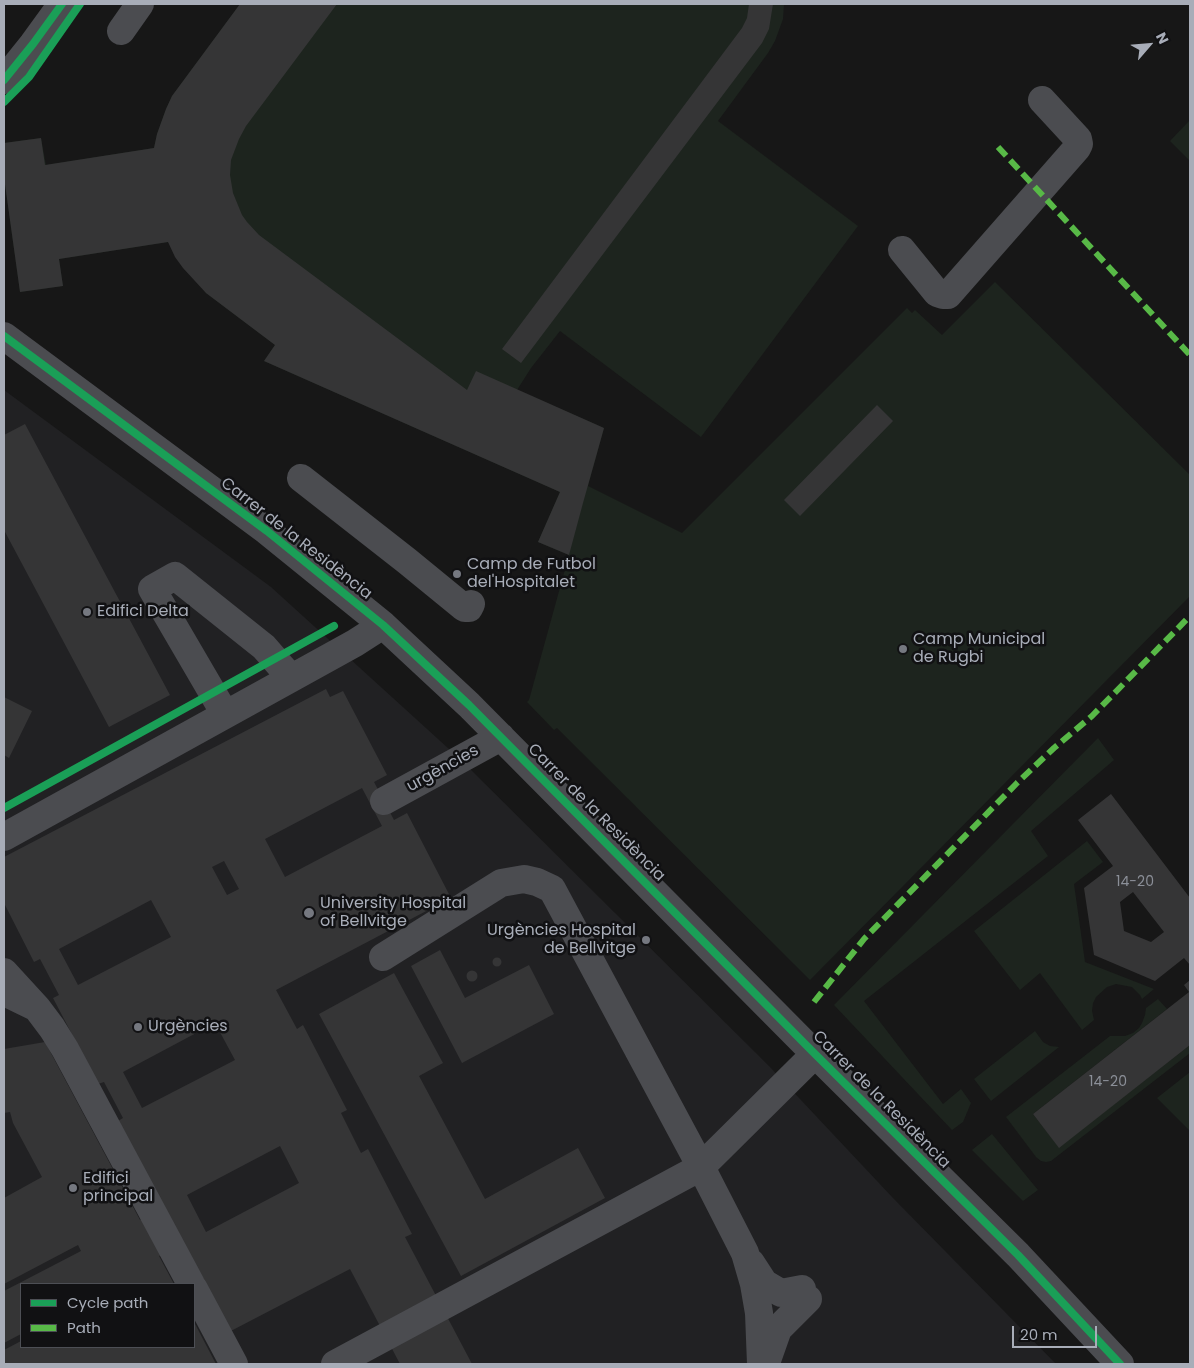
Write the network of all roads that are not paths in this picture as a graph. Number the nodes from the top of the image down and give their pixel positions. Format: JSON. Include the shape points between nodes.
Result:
{"nodes":[{"id":1,"x":62,"y":4,"type":"edge"},
{"id":2,"x":140,"y":4,"type":"edge"},
{"id":3,"x":121,"y":31,"type":"dead end"},
{"id":4,"x":4,"y":80,"type":"edge"},
{"id":5,"x":1042,"y":100,"type":"dead end"},
{"id":6,"x":902,"y":250,"type":"dead end"},
{"id":7,"x":4,"y":336,"type":"edge"},
{"id":8,"x":301,"y":478,"type":"dead end"},
{"id":9,"x":471,"y":604,"type":"dead end"},
{"id":10,"x":383,"y":625,"type":"junction"},
{"id":11,"x":291,"y":678,"type":"junction"},
{"id":12,"x":225,"y":714,"type":"junction"},
{"id":13,"x":501,"y":737,"type":"junction"},
{"id":14,"x":384,"y":801,"type":"dead end"},
{"id":15,"x":4,"y":837,"type":"edge"},
{"id":16,"x":383,"y":957,"type":"dead end"},
{"id":17,"x":4,"y":972,"type":"edge"},
{"id":18,"x":4,"y":992,"type":"edge"},
{"id":19,"x":37,"y":1008,"type":"junction"},
{"id":20,"x":815,"y":1054,"type":"junction"},
{"id":21,"x":701,"y":1167,"type":"junction"},
{"id":22,"x":745,"y":1253,"type":"junction"},
{"id":23,"x":190,"y":1283,"type":"edge"},
{"id":24,"x":195,"y":1291,"type":"edge"},
{"id":25,"x":234,"y":1364,"type":"edge"},
{"id":26,"x":335,"y":1364,"type":"edge"},
{"id":27,"x":761,"y":1364,"type":"edge"},
{"id":28,"x":766,"y":1364,"type":"edge"},
{"id":29,"x":1120,"y":1364,"type":"edge"}],
"edges":[{"from":1,"to":4,"type":"street"},
{"from":2,"to":3,"type":"street"},
{"from":5,"to":6,"type":"street","via":[[1080,144],[948,294],[937,293]]},
{"from":7,"to":10,"type":"street","name":"Carrer de la Residència","via":[[267,531]]},
{"from":8,"to":9,"type":"street","via":[[462,606],[469,608]]},
{"from":10,"to":11,"type":"street"},
{"from":10,"to":13,"type":"street","name":"Carrer de la Residència"},
{"from":11,"to":12,"type":"street"},
{"from":11,"to":12,"type":"street","via":[[264,647],[175,576],[152,589]]},
{"from":12,"to":15,"type":"street"},
{"from":13,"to":14,"type":"street","name":"urgències"},
{"from":13,"to":20,"type":"street","name":"Carrer de la Residència"},
{"from":16,"to":21,"type":"street","via":[[501,882],[524,879],[552,889]]},
{"from":17,"to":19,"type":"street"},
{"from":18,"to":19,"type":"street"},
{"from":19,"to":23,"type":"street","via":[[65,1049]]},
{"from":20,"to":21,"type":"street"},
{"from":20,"to":29,"type":"street","name":"Carrer de la Residència","via":[[1018,1255]]},
{"from":21,"to":22,"type":"street"},
{"from":21,"to":26,"type":"street"},
{"from":22,"to":27,"type":"street","via":[[759,1313]]},
{"from":22,"to":28,"type":"street","via":[[764,1283],[781,1294],[805,1294],[778,1329]]},
{"from":24,"to":25,"type":"street"}]}
